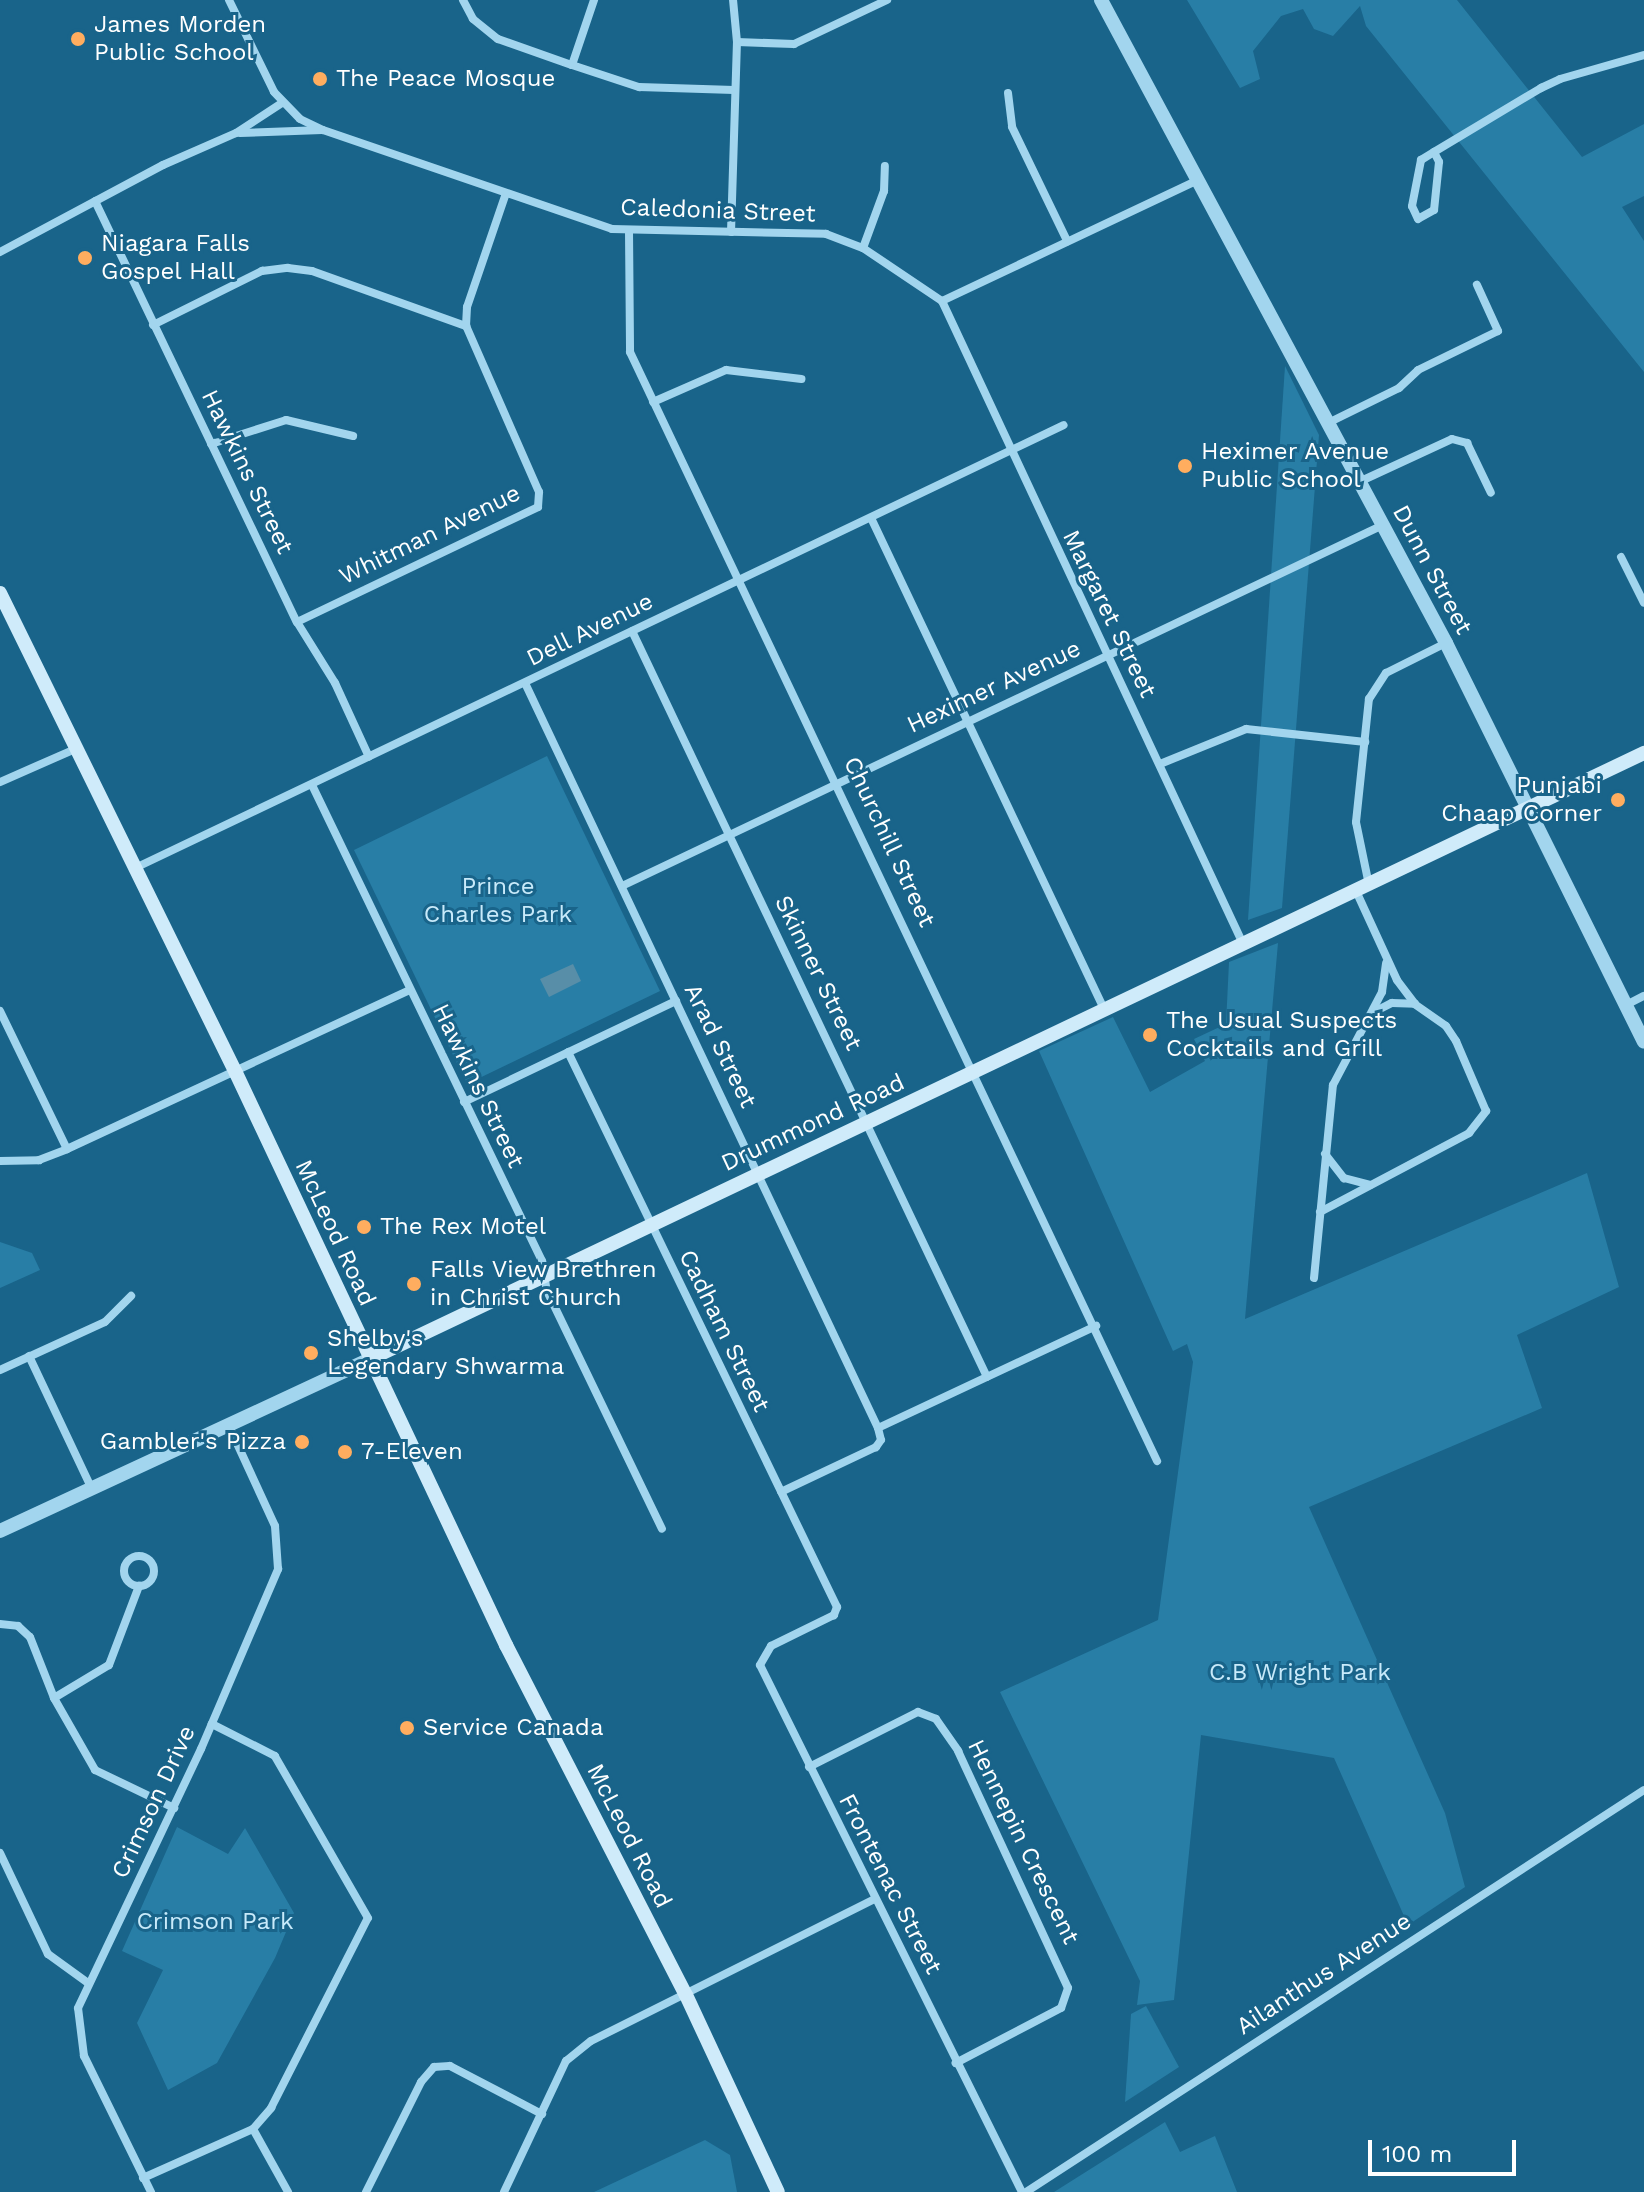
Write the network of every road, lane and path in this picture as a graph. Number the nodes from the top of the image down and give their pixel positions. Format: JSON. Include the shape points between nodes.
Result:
{"nodes":[{"id":1,"x":229,"y":0,"type":"edge"},
{"id":2,"x":463,"y":0,"type":"edge"},
{"id":3,"x":594,"y":0,"type":"edge"},
{"id":4,"x":733,"y":0,"type":"edge"},
{"id":5,"x":887,"y":0,"type":"edge"},
{"id":6,"x":1101,"y":0,"type":"edge"},
{"id":7,"x":737,"y":42,"type":"junction"},
{"id":8,"x":1644,"y":55,"type":"edge"},
{"id":9,"x":572,"y":65,"type":"junction"},
{"id":10,"x":734,"y":90,"type":"junction"},
{"id":11,"x":1008,"y":93,"type":"dead end"},
{"id":12,"x":282,"y":103,"type":"junction"},
{"id":13,"x":323,"y":130,"type":"junction"},
{"id":14,"x":236,"y":133,"type":"junction"},
{"id":15,"x":1434,"y":152,"type":"junction"},
{"id":16,"x":885,"y":166,"type":"dead end"},
{"id":17,"x":1201,"y":179,"type":"junction"},
{"id":18,"x":506,"y":193,"type":"junction"},
{"id":19,"x":95,"y":201,"type":"junction"},
{"id":20,"x":629,"y":231,"type":"junction"},
{"id":21,"x":731,"y":232,"type":"junction"},
{"id":22,"x":1067,"y":241,"type":"junction"},
{"id":23,"x":863,"y":248,"type":"junction"},
{"id":24,"x":0,"y":252,"type":"edge"},
{"id":25,"x":1477,"y":285,"type":"dead end"},
{"id":26,"x":942,"y":301,"type":"junction"},
{"id":27,"x":153,"y":325,"type":"junction"},
{"id":28,"x":466,"y":326,"type":"junction"},
{"id":29,"x":801,"y":379,"type":"dead end"},
{"id":30,"x":653,"y":402,"type":"junction"},
{"id":31,"x":1330,"y":422,"type":"junction"},
{"id":32,"x":1064,"y":425,"type":"dead end"},
{"id":33,"x":353,"y":436,"type":"dead end"},
{"id":34,"x":211,"y":444,"type":"junction"},
{"id":35,"x":1009,"y":453,"type":"junction"},
{"id":36,"x":1361,"y":481,"type":"junction"},
{"id":37,"x":1491,"y":493,"type":"dead end"},
{"id":38,"x":872,"y":520,"type":"junction"},
{"id":39,"x":1383,"y":525,"type":"junction"},
{"id":40,"x":1621,"y":557,"type":"dead end"},
{"id":41,"x":742,"y":580,"type":"junction"},
{"id":42,"x":2,"y":603,"type":"edge"},
{"id":43,"x":1644,"y":603,"type":"edge"},
{"id":44,"x":297,"y":622,"type":"junction"},
{"id":45,"x":632,"y":631,"type":"junction"},
{"id":46,"x":1446,"y":643,"type":"junction"},
{"id":47,"x":1107,"y":656,"type":"junction"},
{"id":48,"x":525,"y":683,"type":"junction"},
{"id":49,"x":968,"y":722,"type":"junction"},
{"id":50,"x":1365,"y":742,"type":"junction"},
{"id":51,"x":75,"y":749,"type":"junction"},
{"id":52,"x":1644,"y":753,"type":"edge"},
{"id":53,"x":369,"y":757,"type":"junction"},
{"id":54,"x":1160,"y":764,"type":"junction"},
{"id":55,"x":0,"y":782,"type":"edge"},
{"id":56,"x":839,"y":783,"type":"junction"},
{"id":57,"x":312,"y":785,"type":"junction"},
{"id":58,"x":1531,"y":807,"type":"junction"},
{"id":59,"x":729,"y":834,"type":"junction"},
{"id":60,"x":133,"y":869,"type":"junction"},
{"id":61,"x":622,"y":886,"type":"junction"},
{"id":62,"x":1362,"y":888,"type":"junction"},
{"id":63,"x":1243,"y":944,"type":"junction"},
{"id":64,"x":1386,"y":962,"type":"junction"},
{"id":65,"x":409,"y":990,"type":"junction"},
{"id":66,"x":1644,"y":996,"type":"edge"},
{"id":67,"x":676,"y":1001,"type":"junction"},
{"id":68,"x":1415,"y":1004,"type":"junction"},
{"id":69,"x":1626,"y":1005,"type":"junction"},
{"id":70,"x":1104,"y":1009,"type":"junction"},
{"id":71,"x":0,"y":1011,"type":"edge"},
{"id":72,"x":1371,"y":1014,"type":"junction"},
{"id":73,"x":1644,"y":1041,"type":"edge"},
{"id":74,"x":568,"y":1052,"type":"junction"},
{"id":75,"x":976,"y":1071,"type":"junction"},
{"id":76,"x":236,"y":1073,"type":"junction"},
{"id":77,"x":464,"y":1102,"type":"junction"},
{"id":78,"x":867,"y":1122,"type":"junction"},
{"id":79,"x":67,"y":1149,"type":"junction"},
{"id":80,"x":1325,"y":1153,"type":"junction"},
{"id":81,"x":0,"y":1161,"type":"edge"},
{"id":82,"x":759,"y":1172,"type":"junction"},
{"id":83,"x":1371,"y":1185,"type":"junction"},
{"id":84,"x":1320,"y":1212,"type":"junction"},
{"id":85,"x":650,"y":1224,"type":"junction"},
{"id":86,"x":544,"y":1275,"type":"junction"},
{"id":87,"x":1314,"y":1278,"type":"dead end"},
{"id":88,"x":131,"y":1296,"type":"dead end"},
{"id":89,"x":1096,"y":1326,"type":"junction"},
{"id":90,"x":29,"y":1356,"type":"junction"},
{"id":91,"x":370,"y":1359,"type":"junction"},
{"id":92,"x":0,"y":1370,"type":"edge"},
{"id":93,"x":987,"y":1377,"type":"junction"},
{"id":94,"x":228,"y":1424,"type":"junction"},
{"id":95,"x":878,"y":1428,"type":"junction"},
{"id":96,"x":1157,"y":1461,"type":"dead end"},
{"id":97,"x":92,"y":1490,"type":"junction"},
{"id":98,"x":781,"y":1492,"type":"junction"},
{"id":99,"x":662,"y":1529,"type":"dead end"},
{"id":100,"x":0,"y":1531,"type":"edge"},
{"id":101,"x":139,"y":1586,"type":"dead end"},
{"id":102,"x":822,"y":1620,"type":"joint"},
{"id":103,"x":0,"y":1624,"type":"edge"},
{"id":104,"x":54,"y":1698,"type":"junction"},
{"id":105,"x":212,"y":1724,"type":"junction"},
{"id":106,"x":809,"y":1767,"type":"junction"},
{"id":107,"x":1644,"y":1790,"type":"edge"},
{"id":108,"x":174,"y":1808,"type":"junction"},
{"id":109,"x":0,"y":1853,"type":"edge"},
{"id":110,"x":873,"y":1900,"type":"junction"},
{"id":111,"x":88,"y":1983,"type":"junction"},
{"id":112,"x":686,"y":1995,"type":"junction"},
{"id":113,"x":956,"y":2063,"type":"junction"},
{"id":114,"x":542,"y":2114,"type":"junction"},
{"id":115,"x":253,"y":2129,"type":"junction"},
{"id":116,"x":143,"y":2178,"type":"junction"},
{"id":117,"x":151,"y":2192,"type":"edge"},
{"id":118,"x":288,"y":2192,"type":"edge"},
{"id":119,"x":366,"y":2192,"type":"edge"},
{"id":120,"x":504,"y":2192,"type":"edge"},
{"id":121,"x":778,"y":2192,"type":"edge"},
{"id":122,"x":1024,"y":2192,"type":"edge"}],
"edges":[{"from":1,"to":12,"type":"street","name":"Caledonia Street"},
{"from":2,"to":9,"type":"street","via":[[473,19],[498,39]]},
{"from":3,"to":9,"type":"street"},
{"from":4,"to":7,"type":"street"},
{"from":5,"to":7,"type":"street","via":[[794,44]]},
{"from":6,"to":17,"type":"street","name":"Dunn Street"},
{"from":7,"to":10,"type":"street"},
{"from":8,"to":15,"type":"street","via":[[1560,79]]},
{"from":9,"to":10,"type":"street","via":[[639,87]]},
{"from":10,"to":21,"type":"street"},
{"from":11,"to":22,"type":"street","via":[[1012,127]]},
{"from":12,"to":13,"type":"street","name":"Caledonia Street"},
{"from":12,"to":14,"type":"street"},
{"from":13,"to":14,"type":"street"},
{"from":13,"to":18,"type":"street","name":"Caledonia Street"},
{"from":14,"to":19,"type":"street"},
{"from":15,"to":15,"type":"street","via":[[1421,160],[1417,174],[1412,206],[1418,219],[1434,210],[1439,162]]},
{"from":16,"to":23,"type":"street","via":[[884,191]]},
{"from":17,"to":22,"type":"street"},
{"from":17,"to":31,"type":"street","name":"Dunn Street"},
{"from":18,"to":20,"type":"street","name":"Caledonia Street"},
{"from":18,"to":28,"type":"street","via":[[467,307]]},
{"from":19,"to":24,"type":"street"},
{"from":19,"to":27,"type":"street","name":"Hawkins Street"},
{"from":20,"to":21,"type":"street","name":"Caledonia Street"},
{"from":20,"to":30,"type":"street","name":"Churchill Street","via":[[630,352]]},
{"from":21,"to":23,"type":"street","name":"Caledonia Street","via":[[826,234]]},
{"from":22,"to":26,"type":"street"},
{"from":23,"to":26,"type":"street","name":"Caledonia Street"},
{"from":25,"to":31,"type":"street","via":[[1498,331]]},
{"from":26,"to":35,"type":"street","name":"Margaret Street"},
{"from":27,"to":28,"type":"street","via":[[262,271],[288,268],[312,271]]},
{"from":27,"to":34,"type":"street","name":"Hawkins Street"},
{"from":28,"to":44,"type":"street","name":"Whitman Avenue","via":[[541,498],[538,507]]},
{"from":29,"to":30,"type":"street","via":[[726,370]]},
{"from":30,"to":41,"type":"street","name":"Churchill Street"},
{"from":31,"to":36,"type":"street","name":"Dunn Street"},
{"from":32,"to":35,"type":"street","name":"Dell Avenue"},
{"from":33,"to":34,"type":"street","via":[[286,420]]},
{"from":34,"to":44,"type":"street","name":"Hawkins Street"},
{"from":35,"to":38,"type":"street","name":"Dell Avenue"},
{"from":35,"to":47,"type":"street","name":"Margaret Street"},
{"from":36,"to":37,"type":"street","via":[[1452,439],[1467,443]]},
{"from":36,"to":39,"type":"street","name":"Dunn Street"},
{"from":38,"to":41,"type":"street","name":"Dell Avenue"},
{"from":38,"to":49,"type":"street"},
{"from":39,"to":46,"type":"street","name":"Dunn Street"},
{"from":39,"to":47,"type":"street","name":"Heximer Avenue"},
{"from":40,"to":43,"type":"street"},
{"from":41,"to":45,"type":"street","name":"Dell Avenue"},
{"from":41,"to":56,"type":"street","name":"Churchill Street"},
{"from":42,"to":51,"type":"main road","name":"McLeod Road"},
{"from":44,"to":53,"type":"street","name":"Hawkins Street","via":[[335,683]]},
{"from":45,"to":48,"type":"street","name":"Dell Avenue"},
{"from":45,"to":59,"type":"street","name":"Skinner Street"},
{"from":46,"to":50,"type":"street","via":[[1386,673],[1369,699]]},
{"from":46,"to":58,"type":"street","name":"Dunn Street"},
{"from":47,"to":49,"type":"street","name":"Heximer Avenue"},
{"from":47,"to":54,"type":"street","name":"Margaret Street"},
{"from":48,"to":53,"type":"street","name":"Dell Avenue"},
{"from":48,"to":61,"type":"street","name":"Arad Street"},
{"from":49,"to":56,"type":"street","name":"Heximer Avenue"},
{"from":49,"to":70,"type":"street"},
{"from":50,"to":54,"type":"street","via":[[1246,729]]},
{"from":50,"to":62,"type":"street","via":[[1356,822]]},
{"from":51,"to":55,"type":"street"},
{"from":51,"to":60,"type":"main road","name":"McLeod Road"},
{"from":52,"to":58,"type":"main road","name":"Drummond Road"},
{"from":53,"to":57,"type":"street","name":"Dell Avenue"},
{"from":54,"to":63,"type":"street","name":"Margaret Street"},
{"from":56,"to":59,"type":"street","name":"Heximer Avenue"},
{"from":56,"to":75,"type":"street","name":"Churchill Street"},
{"from":57,"to":60,"type":"street","name":"Dell Avenue"},
{"from":57,"to":65,"type":"street","name":"Hawkins Street"},
{"from":58,"to":62,"type":"main road","name":"Drummond Road"},
{"from":58,"to":69,"type":"street","name":"Dunn Street"},
{"from":59,"to":61,"type":"street","name":"Heximer Avenue"},
{"from":59,"to":78,"type":"street","name":"Skinner Street"},
{"from":60,"to":76,"type":"main road","name":"McLeod Road"},
{"from":61,"to":67,"type":"street","name":"Arad Street"},
{"from":62,"to":63,"type":"main road","name":"Drummond Road"},
{"from":62,"to":64,"type":"street"},
{"from":63,"to":70,"type":"main road","name":"Drummond Road"},
{"from":64,"to":68,"type":"street"},
{"from":64,"to":72,"type":"street","via":[[1382,992]]},
{"from":65,"to":76,"type":"street"},
{"from":65,"to":77,"type":"street","name":"Hawkins Street"},
{"from":66,"to":69,"type":"street"},
{"from":67,"to":74,"type":"street"},
{"from":67,"to":82,"type":"street","name":"Arad Street"},
{"from":68,"to":72,"type":"street","via":[[1392,1003]]},
{"from":68,"to":83,"type":"street","via":[[1446,1026],[1456,1041],[1486,1111],[1469,1133]]},
{"from":69,"to":73,"type":"street","name":"Dunn Street"},
{"from":70,"to":75,"type":"main road","name":"Drummond Road"},
{"from":71,"to":79,"type":"street"},
{"from":72,"to":80,"type":"street","via":[[1333,1085]]},
{"from":74,"to":77,"type":"street"},
{"from":74,"to":85,"type":"street","name":"Cadham Street"},
{"from":75,"to":78,"type":"main road","name":"Drummond Road"},
{"from":75,"to":89,"type":"street","name":"Churchill Street"},
{"from":76,"to":79,"type":"street"},
{"from":76,"to":91,"type":"main road","name":"McLeod Road"},
{"from":77,"to":86,"type":"street","name":"Hawkins Street"},
{"from":78,"to":82,"type":"main road","name":"Drummond Road"},
{"from":78,"to":93,"type":"street","name":"Skinner Street"},
{"from":79,"to":81,"type":"street","via":[[39,1160]]},
{"from":80,"to":83,"type":"street","via":[[1344,1178]]},
{"from":80,"to":84,"type":"street"},
{"from":82,"to":85,"type":"main road","name":"Drummond Road"},
{"from":82,"to":95,"type":"street","name":"Arad Street"},
{"from":83,"to":84,"type":"street"},
{"from":84,"to":87,"type":"street"},
{"from":85,"to":86,"type":"main road","name":"Drummond Road"},
{"from":85,"to":98,"type":"street","name":"Cadham Street"},
{"from":86,"to":91,"type":"main road","name":"Drummond Road"},
{"from":86,"to":99,"type":"street","name":"Hawkins Street","via":[[547,1291]]},
{"from":88,"to":90,"type":"street","via":[[105,1322]]},
{"from":89,"to":93,"type":"street"},
{"from":89,"to":96,"type":"street","name":"Churchill Street"},
{"from":90,"to":92,"type":"street"},
{"from":90,"to":97,"type":"street"},
{"from":91,"to":94,"type":"street","name":"Drummond Road"},
{"from":91,"to":112,"type":"main road","name":"McLeod Road","via":[[506,1645]]},
{"from":93,"to":95,"type":"street"},
{"from":94,"to":97,"type":"street","name":"Drummond Road"},
{"from":94,"to":105,"type":"street","name":"Crimson Drive","via":[[275,1526],[278,1569]]},
{"from":95,"to":98,"type":"street","via":[[876,1447]]},
{"from":97,"to":100,"type":"street","name":"Drummond Road"},
{"from":98,"to":102,"type":"street","name":"Cadham Street","via":[[837,1607]]},
{"from":101,"to":104,"type":"street","via":[[109,1665]]},
{"from":102,"to":106,"type":"street","name":"Frontenac Street","via":[[771,1646],[760,1665]]},
{"from":103,"to":104,"type":"street","via":[[18,1626],[30,1637]]},
{"from":104,"to":108,"type":"street","via":[[95,1770]]},
{"from":105,"to":108,"type":"street","name":"Crimson Drive"},
{"from":105,"to":115,"type":"street","via":[[275,1756],[368,1918],[278,2096]]},
{"from":106,"to":110,"type":"street","name":"Frontenac Street"},
{"from":106,"to":113,"type":"street","name":"Hennepin Crescent","via":[[918,1712],[936,1719],[958,1751],[1068,1988],[1061,2008]]},
{"from":107,"to":122,"type":"street","name":"Ailanthus Avenue"},
{"from":108,"to":111,"type":"street","name":"Crimson Drive"},
{"from":109,"to":111,"type":"street","via":[[48,1954]]},
{"from":110,"to":112,"type":"street"},
{"from":110,"to":113,"type":"street","name":"Frontenac Street"},
{"from":111,"to":116,"type":"street","name":"Crimson Drive","via":[[78,2008],[78,2033]]},
{"from":112,"to":114,"type":"street","via":[[591,2041],[566,2061]]},
{"from":112,"to":121,"type":"main road","name":"McLeod Road"},
{"from":113,"to":122,"type":"street","name":"Frontenac Street"},
{"from":114,"to":119,"type":"street","via":[[450,2066],[434,2067],[421,2082]]},
{"from":114,"to":120,"type":"street"},
{"from":115,"to":116,"type":"street"},
{"from":115,"to":118,"type":"street"},
{"from":116,"to":117,"type":"street","name":"Crimson Drive"}]}
